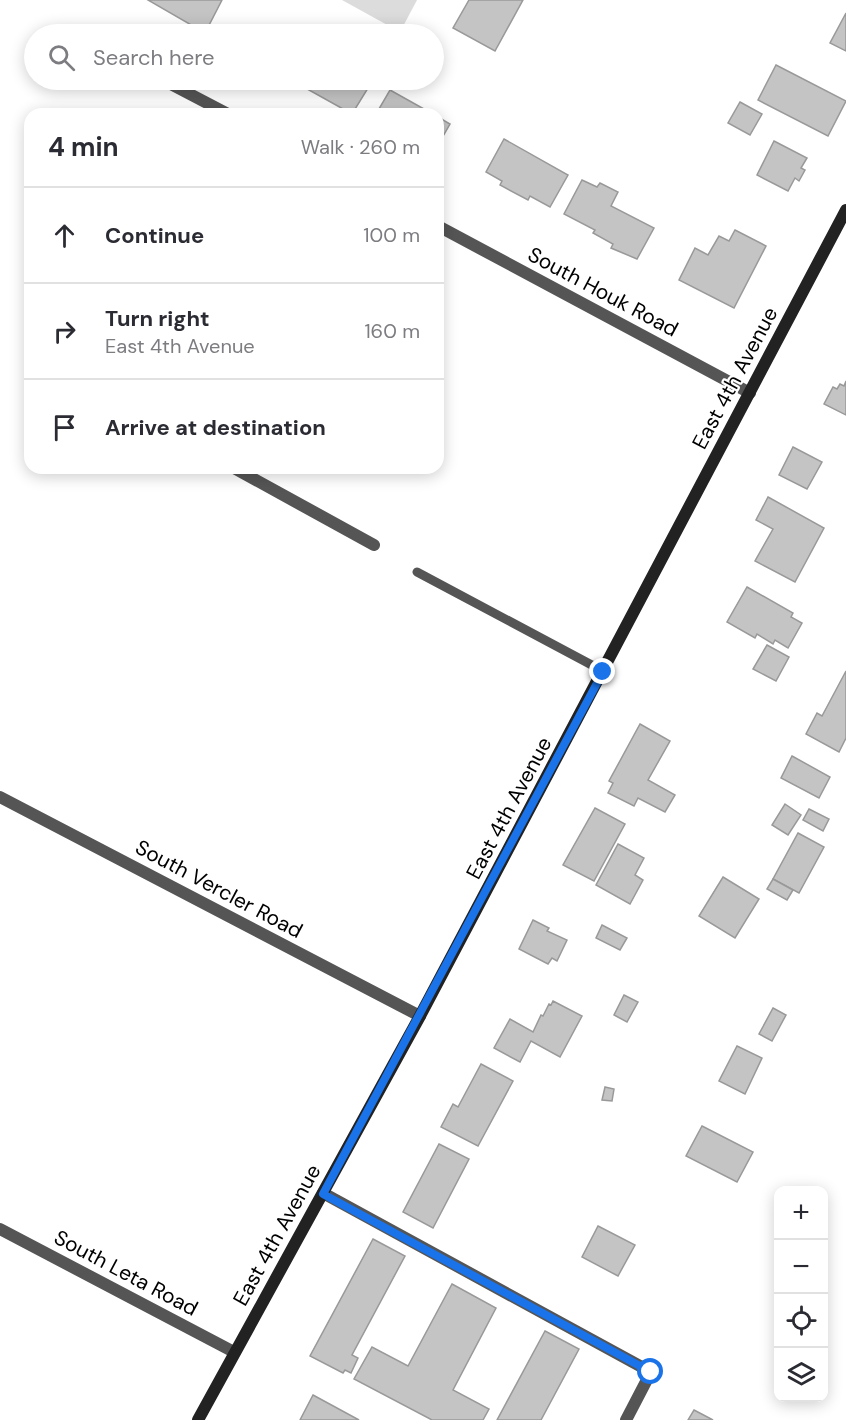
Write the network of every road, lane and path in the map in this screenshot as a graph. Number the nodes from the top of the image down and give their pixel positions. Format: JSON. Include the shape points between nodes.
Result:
{"nodes":[{"id":1,"x":181,"y":90,"type":"edge"},
{"id":2,"x":213,"y":108,"type":"edge"},
{"id":3,"x":846,"y":210,"type":"edge"},
{"id":4,"x":444,"y":229,"type":"edge"},
{"id":5,"x":750,"y":393,"type":"junction"},
{"id":6,"x":245,"y":474,"type":"edge"},
{"id":7,"x":374,"y":545,"type":"dead end"},
{"id":8,"x":417,"y":573,"type":"dead end"},
{"id":9,"x":603,"y":672,"type":"junction"},
{"id":10,"x":0,"y":797,"type":"edge"},
{"id":11,"x":420,"y":1016,"type":"junction"},
{"id":12,"x":323,"y":1194,"type":"junction"},
{"id":13,"x":0,"y":1229,"type":"edge"},
{"id":14,"x":234,"y":1352,"type":"junction"},
{"id":15,"x":198,"y":1420,"type":"edge"},
{"id":16,"x":626,"y":1420,"type":"edge"}],
"edges":[{"from":1,"to":2,"type":"street"},
{"from":3,"to":5,"type":"street","name":"East 4th Avenue"},
{"from":4,"to":5,"type":"street","name":"South Houk Road"},
{"from":5,"to":9,"type":"street","name":"East 4th Avenue"},
{"from":6,"to":7,"type":"street"},
{"from":8,"to":9,"type":"lane"},
{"from":9,"to":11,"type":"street","name":"East 4th Avenue"},
{"from":10,"to":11,"type":"street","name":"South Vercler Road"},
{"from":11,"to":12,"type":"street","name":"East 4th Avenue"},
{"from":12,"to":14,"type":"street","name":"East 4th Avenue"},
{"from":12,"to":16,"type":"street","via":[[651,1372]]},
{"from":13,"to":14,"type":"street","name":"South Leta Road"},
{"from":14,"to":15,"type":"street","name":"East 4th Avenue"}]}
